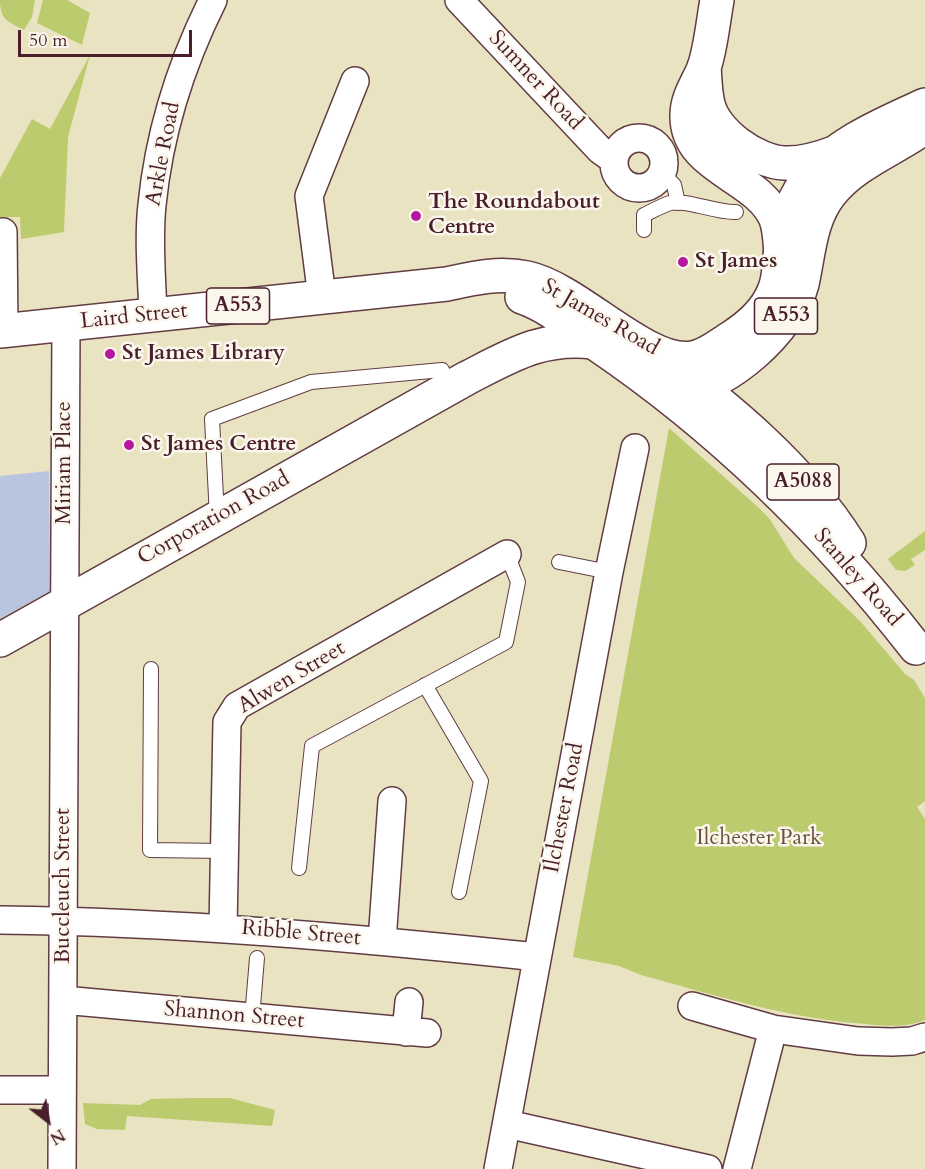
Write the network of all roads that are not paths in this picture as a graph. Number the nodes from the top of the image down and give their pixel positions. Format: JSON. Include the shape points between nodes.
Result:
{"nodes":[{"id":1,"x":213,"y":0,"type":"edge"},
{"id":2,"x":459,"y":0,"type":"edge"},
{"id":3,"x":717,"y":0,"type":"edge"},
{"id":4,"x":704,"y":67,"type":"junction"},
{"id":5,"x":355,"y":81,"type":"dead end"},
{"id":6,"x":925,"y":105,"type":"edge"},
{"id":7,"x":925,"y":127,"type":"edge"},
{"id":8,"x":614,"y":160,"type":"junction"},
{"id":9,"x":840,"y":166,"type":"junction"},
{"id":10,"x":662,"y":173,"type":"junction"},
{"id":11,"x":800,"y":195,"type":"junction"},
{"id":12,"x":678,"y":202,"type":"junction"},
{"id":13,"x":746,"y":202,"type":"junction"},
{"id":14,"x":644,"y":230,"type":"dead end"},
{"id":15,"x":3,"y":232,"type":"dead end"},
{"id":16,"x":781,"y":255,"type":"junction"},
{"id":17,"x":447,"y":284,"type":"junction"},
{"id":18,"x":322,"y":297,"type":"junction"},
{"id":19,"x":525,"y":298,"type":"junction"},
{"id":20,"x":153,"y":315,"type":"junction"},
{"id":21,"x":66,"y":324,"type":"junction"},
{"id":22,"x":2,"y":330,"type":"edge"},
{"id":23,"x":594,"y":342,"type":"junction"},
{"id":24,"x":524,"y":349,"type":"junction"},
{"id":25,"x":651,"y":350,"type":"junction"},
{"id":26,"x":724,"y":359,"type":"junction"},
{"id":27,"x":452,"y":387,"type":"junction"},
{"id":28,"x":700,"y":387,"type":"junction"},
{"id":29,"x":661,"y":391,"type":"junction"},
{"id":30,"x":724,"y":425,"type":"junction"},
{"id":31,"x":634,"y":447,"type":"dead end"},
{"id":32,"x":217,"y":517,"type":"junction"},
{"id":33,"x":507,"y":554,"type":"joint"},
{"id":34,"x":559,"y":562,"type":"dead end"},
{"id":35,"x":609,"y":572,"type":"junction"},
{"id":36,"x":65,"y":602,"type":"junction"},
{"id":37,"x":0,"y":640,"type":"edge"},
{"id":38,"x":921,"y":654,"type":"edge"},
{"id":39,"x":151,"y":669,"type":"dead end"},
{"id":40,"x":425,"y":685,"type":"junction"},
{"id":41,"x":392,"y":801,"type":"dead end"},
{"id":42,"x":224,"y":851,"type":"junction"},
{"id":43,"x":299,"y":868,"type":"dead end"},
{"id":44,"x":459,"y":892,"type":"dead end"},
{"id":45,"x":0,"y":920,"type":"edge"},
{"id":46,"x":64,"y":920,"type":"junction"},
{"id":47,"x":223,"y":928,"type":"junction"},
{"id":48,"x":382,"y":941,"type":"junction"},
{"id":49,"x":537,"y":957,"type":"junction"},
{"id":50,"x":257,"y":958,"type":"dead end"},
{"id":51,"x":63,"y":1000,"type":"junction"},
{"id":52,"x":409,"y":1002,"type":"dead end"},
{"id":53,"x":692,"y":1006,"type":"dead end"},
{"id":54,"x":252,"y":1018,"type":"junction"},
{"id":55,"x":773,"y":1029,"type":"junction"},
{"id":56,"x":925,"y":1037,"type":"edge"},
{"id":57,"x":0,"y":1090,"type":"edge"},
{"id":58,"x":62,"y":1090,"type":"junction"},
{"id":59,"x":507,"y":1124,"type":"junction"},
{"id":60,"x":62,"y":1169,"type":"edge"},
{"id":61,"x":498,"y":1169,"type":"edge"},
{"id":62,"x":708,"y":1169,"type":"edge"},
{"id":63,"x":737,"y":1169,"type":"edge"}],
"edges":[{"from":1,"to":20,"type":"street","name":"Arkle Road","via":[[184,67],[157,164],[150,241]]},
{"from":2,"to":8,"type":"street","name":"Sumner Road","via":[[600,150]]},
{"from":3,"to":4,"type":"main road"},
{"from":4,"to":11,"type":"main road","via":[[708,105],[721,129]]},
{"from":4,"to":13,"type":"main road","via":[[688,102],[687,117],[694,141]]},
{"from":5,"to":18,"type":"street","via":[[309,196]]},
{"from":6,"to":9,"type":"main road","name":"St James Road","number":"A553","via":[[894,119]]},
{"from":7,"to":9,"type":"main road","number":"A553","via":[[859,168]]},
{"from":8,"to":10,"type":"street","name":"Sumner Road","via":[[620,179],[634,188],[651,186]]},
{"from":8,"to":10,"type":"street","via":[[616,151],[629,140],[646,139],[660,148]]},
{"from":9,"to":11,"type":"main road","name":"St James Road","number":"A553","via":[[815,170]]},
{"from":9,"to":11,"type":"main road","name":"St James Road","number":"A553","via":[[831,193]]},
{"from":10,"to":12,"type":"lane","via":[[674,185]]},
{"from":11,"to":13,"type":"main road"},
{"from":11,"to":16,"type":"main road","name":"St James Road","number":"A553","via":[[789,212]]},
{"from":11,"to":26,"type":"main road","name":"St James Road","number":"A553","via":[[802,284],[795,302],[776,330]]},
{"from":12,"to":13,"type":"lane","via":[[724,213]]},
{"from":12,"to":14,"type":"lane","via":[[644,215]]},
{"from":13,"to":16,"type":"main road","via":[[768,204],[776,218]]},
{"from":15,"to":22,"type":"street"},
{"from":16,"to":26,"type":"main road","name":"St James Road","number":"A553","via":[[778,277],[767,305]]},
{"from":17,"to":18,"type":"main road","name":"Laird Street","number":"A553"},
{"from":17,"to":19,"type":"main road","name":"St James Road","number":"A553","via":[[479,285]]},
{"from":17,"to":25,"type":"main road","name":"St James Road","number":"A553","via":[[503,274],[529,278],[568,295]]},
{"from":18,"to":20,"type":"main road","name":"Laird Street","number":"A553"},
{"from":19,"to":23,"type":"main road","name":"St James Road","number":"A553","via":[[548,309]]},
{"from":19,"to":24,"type":"main road","via":[[539,322]]},
{"from":20,"to":21,"type":"main road","name":"Laird Street","number":"A553"},
{"from":21,"to":22,"type":"main road","name":"Laird Street","number":"A553"},
{"from":21,"to":36,"type":"street","name":"Miriam Place"},
{"from":23,"to":24,"type":"main road","name":"Corporation Road","via":[[573,340]]},
{"from":23,"to":29,"type":"main road","name":"St James Road","number":"A553"},
{"from":24,"to":27,"type":"main road","name":"Corporation Road"},
{"from":25,"to":26,"type":"main road","name":"St James Road","number":"A553","via":[[685,359]]},
{"from":25,"to":28,"type":"main road","name":"Stanley Road","number":"A5088"},
{"from":26,"to":28,"type":"main road","name":"St James Road","number":"A553"},
{"from":26,"to":30,"type":"main road","name":"Stanley Road","number":"A5088","via":[[729,377]]},
{"from":27,"to":32,"type":"main road","name":"Corporation Road"},
{"from":27,"to":32,"type":"lane","via":[[442,370],[311,382],[212,419]]},
{"from":28,"to":29,"type":"main road","name":"St James Road","number":"A553","via":[[677,394]]},
{"from":28,"to":30,"type":"main road","name":"Stanley Road","number":"A5088"},
{"from":29,"to":30,"type":"main road","name":"Stanley Road","number":"A5088"},
{"from":30,"to":38,"type":"main road","name":"Stanley Road","number":"A5088","via":[[783,460],[822,504]]},
{"from":31,"to":35,"type":"street","name":"Ilchester Road"},
{"from":32,"to":36,"type":"main road","name":"Corporation Road"},
{"from":33,"to":40,"type":"lane","via":[[518,582],[506,642]]},
{"from":33,"to":42,"type":"street","name":"Alwen Street","via":[[237,706],[227,722]]},
{"from":34,"to":35,"type":"lane"},
{"from":35,"to":49,"type":"street","name":"Ilchester Road"},
{"from":36,"to":37,"type":"main road","name":"Corporation Road"},
{"from":36,"to":46,"type":"street","name":"Buccleuch Street"},
{"from":39,"to":42,"type":"lane","via":[[150,850]]},
{"from":40,"to":43,"type":"lane","via":[[312,746]]},
{"from":40,"to":44,"type":"lane","via":[[481,781]]},
{"from":41,"to":48,"type":"street"},
{"from":42,"to":47,"type":"street","name":"Alwen Street"},
{"from":45,"to":46,"type":"street","name":"Ribble Street"},
{"from":46,"to":47,"type":"street","name":"Ribble Street"},
{"from":46,"to":51,"type":"street","name":"Buccleuch Street"},
{"from":47,"to":48,"type":"street","name":"Ribble Street"},
{"from":48,"to":49,"type":"street","name":"Ribble Street"},
{"from":49,"to":59,"type":"street","name":"Ilchester Road"},
{"from":50,"to":54,"type":"lane"},
{"from":51,"to":54,"type":"street","name":"Shannon Street"},
{"from":51,"to":58,"type":"street","name":"Buccleuch Street"},
{"from":52,"to":54,"type":"street","name":"Shannon Street","via":[[416,1032]]},
{"from":53,"to":55,"type":"street"},
{"from":55,"to":56,"type":"street","via":[[858,1041],[912,1041]]},
{"from":55,"to":63,"type":"street"},
{"from":57,"to":58,"type":"street"},
{"from":58,"to":60,"type":"street","name":"Buccleuch Street"},
{"from":59,"to":61,"type":"street","name":"Ilchester Road"},
{"from":59,"to":62,"type":"street"}]}
